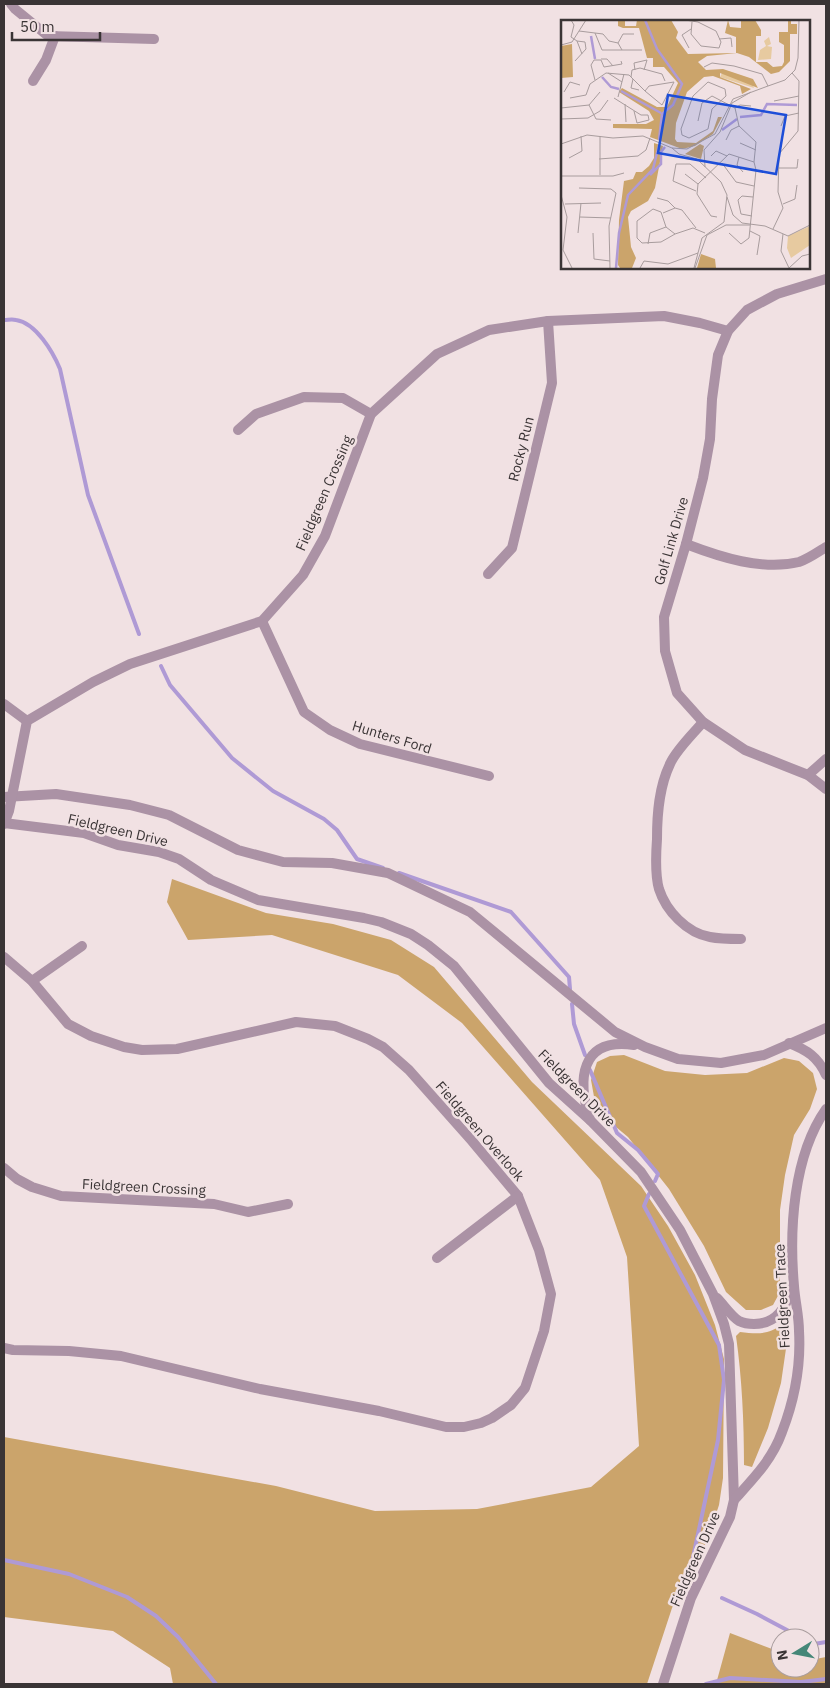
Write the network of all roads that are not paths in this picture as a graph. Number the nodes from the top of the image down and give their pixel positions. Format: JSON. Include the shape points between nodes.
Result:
{"nodes":[{"id":1,"x":11,"y":4,"type":"edge"},
{"id":2,"x":54,"y":36,"type":"junction"},
{"id":3,"x":154,"y":39,"type":"dead end"},
{"id":4,"x":33,"y":81,"type":"dead end"},
{"id":5,"x":826,"y":279,"type":"edge"},
{"id":6,"x":548,"y":321,"type":"junction"},
{"id":7,"x":728,"y":331,"type":"junction"},
{"id":8,"x":371,"y":414,"type":"junction"},
{"id":9,"x":238,"y":430,"type":"dead end"},
{"id":10,"x":686,"y":544,"type":"junction"},
{"id":11,"x":826,"y":547,"type":"edge"},
{"id":12,"x":488,"y":574,"type":"dead end"},
{"id":13,"x":262,"y":621,"type":"junction"},
{"id":14,"x":4,"y":704,"type":"edge"},
{"id":15,"x":27,"y":721,"type":"junction"},
{"id":16,"x":703,"y":722,"type":"junction"},
{"id":17,"x":826,"y":760,"type":"edge"},
{"id":18,"x":808,"y":775,"type":"junction"},
{"id":19,"x":489,"y":776,"type":"dead end"},
{"id":20,"x":826,"y":789,"type":"edge"},
{"id":21,"x":8,"y":797,"type":"edge"},
{"id":22,"x":4,"y":823,"type":"edge"},
{"id":23,"x":740,"y":939,"type":"dead end"},
{"id":24,"x":82,"y":946,"type":"dead end"},
{"id":25,"x":4,"y":957,"type":"edge"},
{"id":26,"x":32,"y":981,"type":"junction"},
{"id":27,"x":826,"y":1028,"type":"edge"},
{"id":28,"x":789,"y":1044,"type":"junction"},
{"id":29,"x":645,"y":1047,"type":"junction"},
{"id":30,"x":826,"y":1075,"type":"edge"},
{"id":31,"x":826,"y":1109,"type":"edge"},
{"id":32,"x":590,"y":1120,"type":"junction"},
{"id":33,"x":4,"y":1168,"type":"edge"},
{"id":34,"x":518,"y":1196,"type":"junction"},
{"id":35,"x":288,"y":1204,"type":"dead end"},
{"id":36,"x":437,"y":1258,"type":"dead end"},
{"id":37,"x":794,"y":1284,"type":"junction"},
{"id":38,"x":713,"y":1294,"type":"junction"},
{"id":39,"x":4,"y":1348,"type":"edge"},
{"id":40,"x":734,"y":1500,"type":"junction"},
{"id":41,"x":663,"y":1684,"type":"edge"}],
"edges":[{"from":1,"to":2,"type":"street","via":[[48,36]]},
{"from":2,"to":3,"type":"street"},
{"from":2,"to":4,"type":"street","via":[[46,60]]},
{"from":5,"to":7,"type":"street","name":"Golf Link Drive","via":[[778,294],[747,310]]},
{"from":6,"to":7,"type":"street","name":"Fieldgreen Crossing","via":[[664,316]]},
{"from":6,"to":8,"type":"street","name":"Fieldgreen Crossing","via":[[488,330],[437,354]]},
{"from":6,"to":12,"type":"street","name":"Rocky Run","via":[[552,382],[512,548]]},
{"from":7,"to":10,"type":"street","name":"Golf Link Drive","via":[[718,355],[710,439]]},
{"from":8,"to":9,"type":"street","via":[[343,398],[304,397],[256,414]]},
{"from":8,"to":13,"type":"street","name":"Fieldgreen Crossing","via":[[325,536],[304,575]]},
{"from":10,"to":11,"type":"street","via":[[722,558],[771,565],[800,562]]},
{"from":10,"to":16,"type":"street","name":"Golf Link Drive","via":[[664,617],[664,652],[677,693]]},
{"from":13,"to":15,"type":"street","name":"Fieldgreen Crossing","via":[[130,664]]},
{"from":13,"to":19,"type":"street","name":"Hunters Ford","via":[[304,712],[330,730],[360,744]]},
{"from":14,"to":15,"type":"street"},
{"from":15,"to":21,"type":"street"},
{"from":16,"to":18,"type":"street","name":"Golf Link Drive","via":[[745,750]]},
{"from":16,"to":23,"type":"street","via":[[671,762],[662,785],[657,820],[659,888],[682,923],[700,935]]},
{"from":17,"to":18,"type":"street"},
{"from":18,"to":20,"type":"street","name":"Golf Link Drive"},
{"from":21,"to":22,"type":"street","via":[[9,811]]},
{"from":21,"to":29,"type":"street","name":"Fieldgreen Drive","via":[[56,794],[130,805],[169,815],[247,853],[283,862],[332,864],[388,873],[470,912],[615,1032]]},
{"from":22,"to":32,"type":"street","name":"Fieldgreen Drive","via":[[84,833],[118,845],[159,852],[178,859],[211,880],[258,900],[364,918],[411,934],[454,966],[538,1070]]},
{"from":24,"to":26,"type":"street"},
{"from":25,"to":26,"type":"street","name":"Fieldgreen Overlook"},
{"from":26,"to":34,"type":"street","name":"Fieldgreen Overlook","via":[[68,1024],[124,1047],[177,1049],[296,1022],[335,1026],[368,1038],[409,1070]]},
{"from":27,"to":28,"type":"street","name":"Fieldgreen Drive"},
{"from":28,"to":29,"type":"street","name":"Fieldgreen Drive","via":[[764,1055],[721,1063],[678,1059]]},
{"from":28,"to":30,"type":"street","via":[[815,1057]]},
{"from":29,"to":32,"type":"street","via":[[620,1043],[603,1048],[589,1060],[583,1073]]},
{"from":31,"to":37,"type":"street","name":"Fieldgreen Trace","via":[[818,1121],[799,1171],[793,1219]]},
{"from":32,"to":38,"type":"street","name":"Fieldgreen Drive","via":[[641,1172],[680,1230]]},
{"from":33,"to":35,"type":"street","name":"Fieldgreen Crossing","via":[[32,1187],[61,1196],[214,1204],[248,1212]]},
{"from":34,"to":36,"type":"street"},
{"from":34,"to":39,"type":"street","name":"Fieldgreen Overlook","via":[[539,1250],[551,1294],[544,1331],[525,1388],[511,1405],[481,1423],[446,1427],[260,1389],[121,1356]]},
{"from":37,"to":38,"type":"street","via":[[787,1304],[775,1319],[762,1324],[738,1321]]},
{"from":37,"to":40,"type":"street","name":"Fieldgreen Trace","via":[[799,1341],[796,1383],[787,1416],[764,1467]]},
{"from":38,"to":40,"type":"street","name":"Fieldgreen Drive","via":[[729,1344]]},
{"from":40,"to":41,"type":"street","name":"Fieldgreen Drive","via":[[730,1517],[691,1598]]}]}
